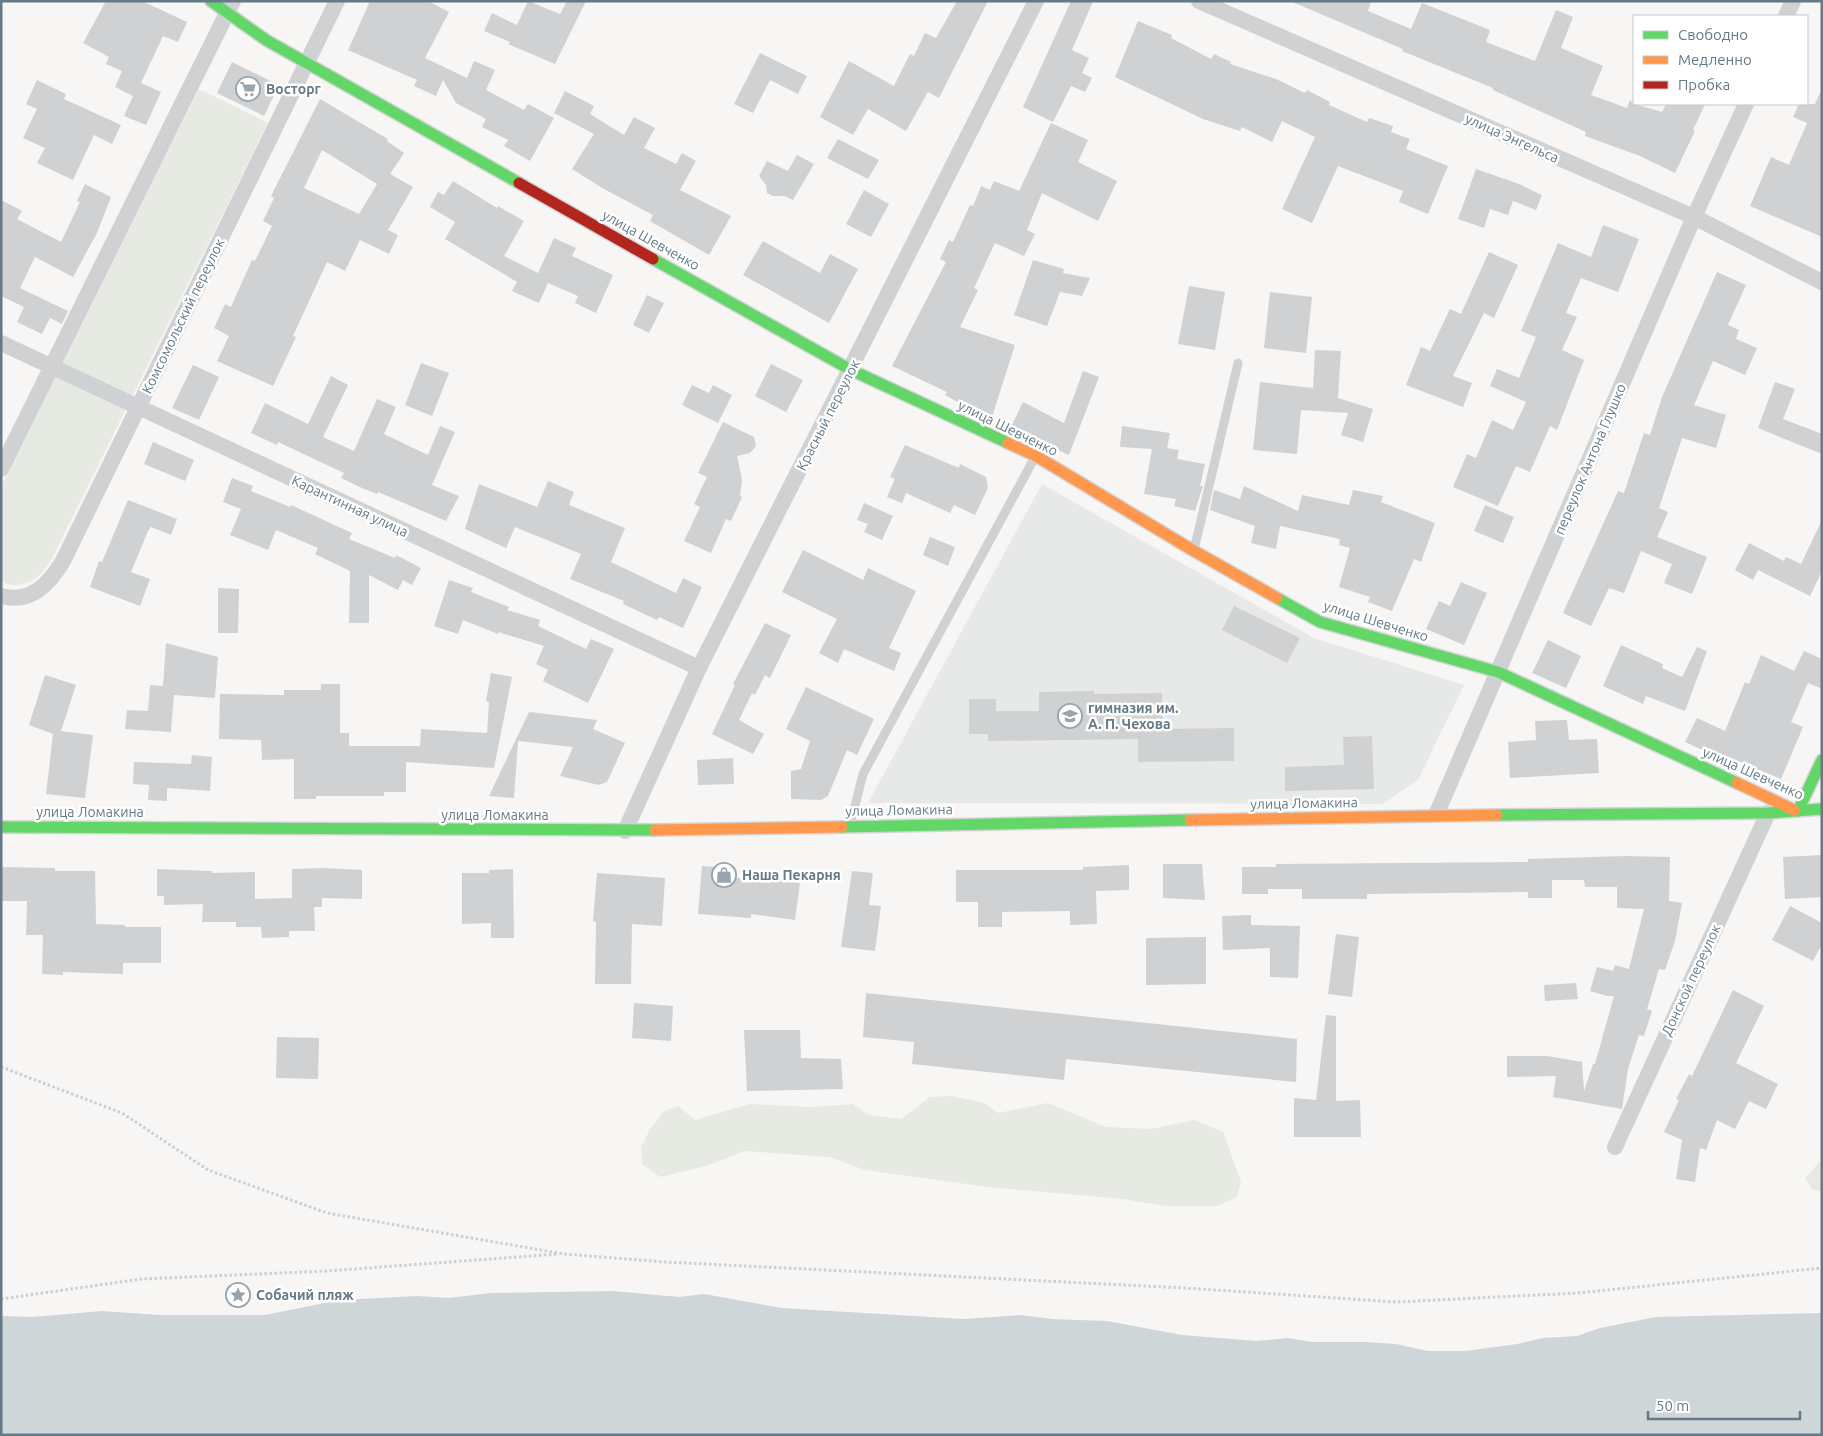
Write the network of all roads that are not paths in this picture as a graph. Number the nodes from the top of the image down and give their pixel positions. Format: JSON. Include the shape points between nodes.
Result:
{"nodes":[{"id":1,"x":211,"y":1,"type":"edge"},
{"id":2,"x":337,"y":1,"type":"edge"},
{"id":3,"x":1036,"y":1,"type":"edge"},
{"id":4,"x":1199,"y":1,"type":"edge"},
{"id":5,"x":1793,"y":1,"type":"edge"},
{"id":6,"x":230,"y":6,"type":"edge"},
{"id":7,"x":1786,"y":15,"type":"edge"},
{"id":8,"x":307,"y":63,"type":"junction"},
{"id":9,"x":1746,"y":105,"type":"edge"},
{"id":10,"x":1694,"y":217,"type":"junction"},
{"id":11,"x":1822,"y":282,"type":"edge"},
{"id":12,"x":1,"y":343,"type":"edge"},
{"id":13,"x":1238,"y":363,"type":"dead end"},
{"id":14,"x":52,"y":367,"type":"junction"},
{"id":15,"x":851,"y":370,"type":"junction"},
{"id":16,"x":138,"y":408,"type":"junction"},
{"id":17,"x":1036,"y":456,"type":"junction"},
{"id":18,"x":1,"y":469,"type":"edge"},
{"id":19,"x":1194,"y":551,"type":"junction"},
{"id":20,"x":1,"y":596,"type":"edge"},
{"id":21,"x":699,"y":668,"type":"junction"},
{"id":22,"x":1498,"y":672,"type":"junction"},
{"id":23,"x":1822,"y":760,"type":"edge"},
{"id":24,"x":1822,"y":810,"type":"edge"},
{"id":25,"x":1798,"y":811,"type":"junction"},
{"id":26,"x":1768,"y":813,"type":"junction"},
{"id":27,"x":1436,"y":815,"type":"junction"},
{"id":28,"x":850,"y":826,"type":"junction"},
{"id":29,"x":1,"y":827,"type":"edge"},
{"id":30,"x":625,"y":831,"type":"junction"},
{"id":31,"x":1615,"y":1147,"type":"dead end"}],
"edges":[{"from":1,"to":6,"type":"street","name":"улица Шевченко"},
{"from":2,"to":8,"type":"street","name":"Комсомольский переулок"},
{"from":3,"to":15,"type":"street","name":"Красный переулок"},
{"from":4,"to":10,"type":"street","name":"улица Энгельса"},
{"from":5,"to":7,"type":"street"},
{"from":6,"to":8,"type":"street","name":"улица Шевченко","via":[[266,40]]},
{"from":6,"to":14,"type":"street"},
{"from":8,"to":15,"type":"street","name":"улица Шевченко"},
{"from":8,"to":16,"type":"street","name":"Комсомольский переулок"},
{"from":9,"to":10,"type":"street","name":"переулок Антона Глушко"},
{"from":10,"to":11,"type":"street","name":"улица Энгельса"},
{"from":10,"to":22,"type":"street","name":"переулок Антона Глушко"},
{"from":12,"to":14,"type":"street","name":"Карантинная улица"},
{"from":13,"to":19,"type":"lane"},
{"from":14,"to":16,"type":"street","name":"Карантинная улица"},
{"from":14,"to":18,"type":"street"},
{"from":15,"to":17,"type":"street","name":"улица Шевченко"},
{"from":15,"to":21,"type":"street","name":"Красный переулок"},
{"from":16,"to":20,"type":"street","name":"Комсомольский переулок","via":[[50,582],[29,596]]},
{"from":16,"to":21,"type":"street","name":"Карантинная улица"},
{"from":17,"to":19,"type":"street","name":"улица Шевченко"},
{"from":17,"to":28,"type":"lane","via":[[863,774]]},
{"from":19,"to":22,"type":"street","name":"улица Шевченко","via":[[1320,622]]},
{"from":21,"to":30,"type":"street","name":"Красный переулок"},
{"from":22,"to":25,"type":"street","name":"улица Шевченко"},
{"from":22,"to":27,"type":"street","name":"переулок Антона Глушко"},
{"from":23,"to":25,"type":"street"},
{"from":24,"to":25,"type":"street","name":"улица Шевченко"},
{"from":25,"to":26,"type":"street","name":"улица Ломакина"},
{"from":26,"to":27,"type":"street","name":"улица Ломакина"},
{"from":26,"to":31,"type":"street","name":"Донской переулок"},
{"from":27,"to":28,"type":"street","name":"улица Ломакина"},
{"from":28,"to":30,"type":"street","name":"улица Ломакина"},
{"from":29,"to":30,"type":"street","name":"улица Ломакина"}]}
